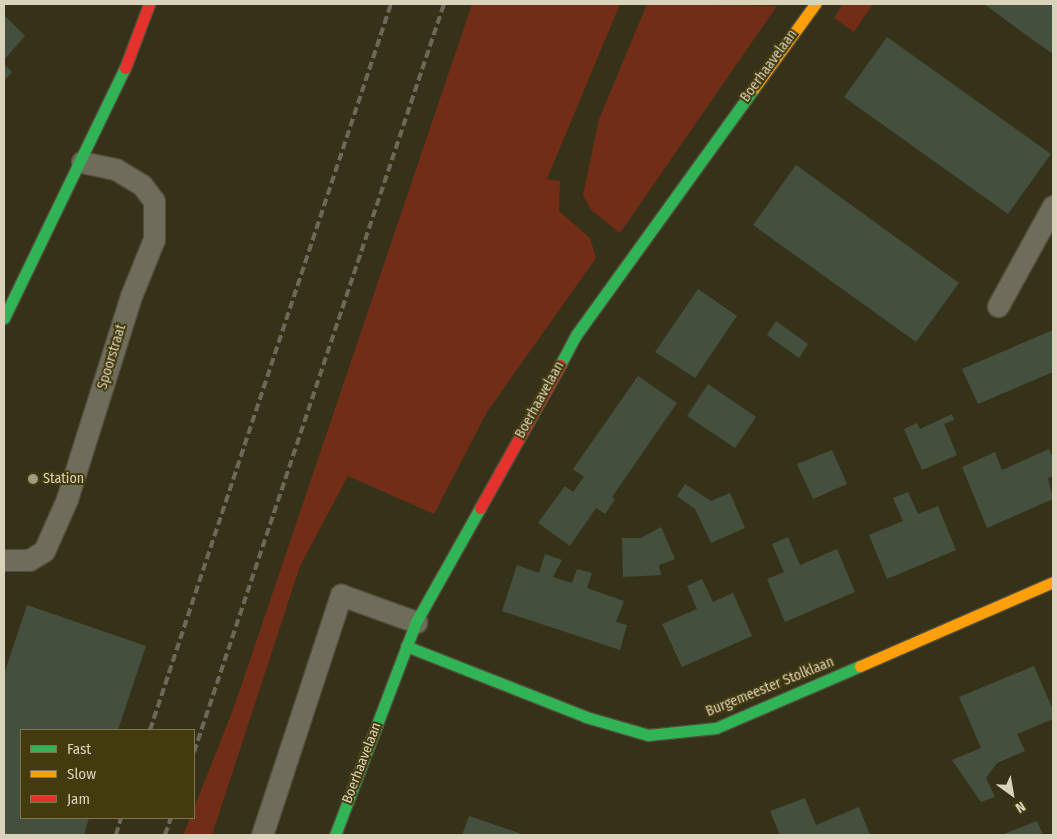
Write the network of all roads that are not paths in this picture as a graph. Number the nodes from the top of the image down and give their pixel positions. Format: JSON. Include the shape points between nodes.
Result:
{"nodes":[{"id":1,"x":149,"y":4,"type":"edge"},
{"id":2,"x":814,"y":4,"type":"edge"},
{"id":3,"x":82,"y":162,"type":"junction"},
{"id":4,"x":1053,"y":206,"type":"edge"},
{"id":5,"x":998,"y":306,"type":"dead end"},
{"id":6,"x":4,"y":318,"type":"edge"},
{"id":7,"x":4,"y":560,"type":"edge"},
{"id":8,"x":1053,"y":582,"type":"edge"},
{"id":9,"x":416,"y":622,"type":"junction"},
{"id":10,"x":406,"y":646,"type":"junction"},
{"id":11,"x":262,"y":835,"type":"edge"},
{"id":12,"x":335,"y":835,"type":"edge"}],
"edges":[{"from":1,"to":3,"type":"street","via":[[122,77]]},
{"from":2,"to":9,"type":"street","name":"Boerhaavelaan","via":[[576,335]]},
{"from":3,"to":6,"type":"street"},
{"from":3,"to":7,"type":"lane","name":"Spoorstraat","via":[[116,168],[142,185],[154,201],[154,239],[131,296],[67,499],[44,551],[29,560]]},
{"from":4,"to":5,"type":"lane"},
{"from":8,"to":10,"type":"street","name":"Burgemeester Stolklaan","via":[[716,728],[648,735],[586,717]]},
{"from":9,"to":10,"type":"street","name":"Boerhaavelaan"},
{"from":9,"to":11,"type":"lane","via":[[341,594]]},
{"from":10,"to":12,"type":"street","name":"Boerhaavelaan"}]}
